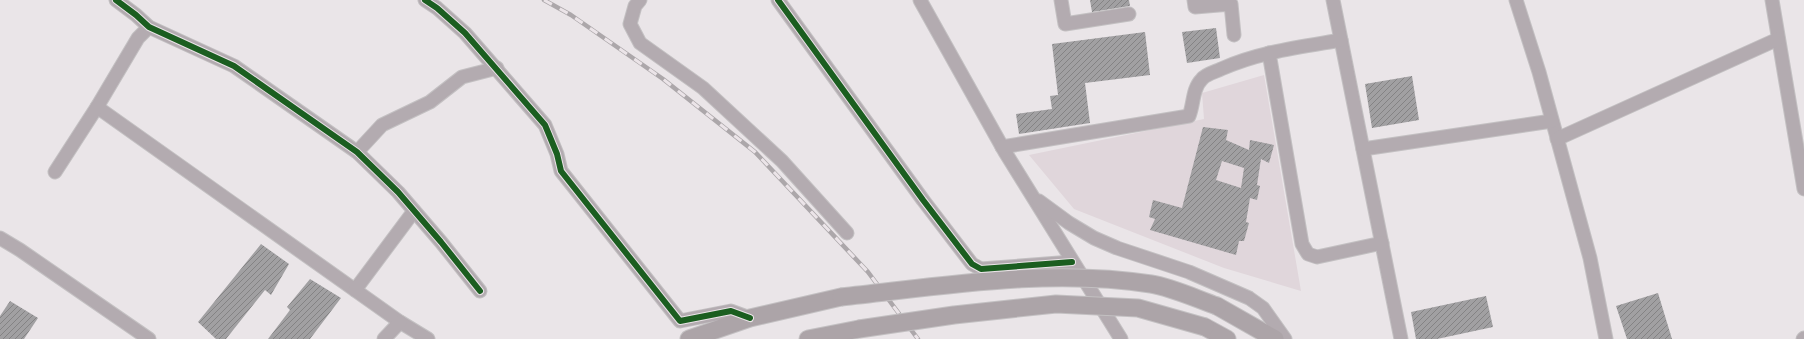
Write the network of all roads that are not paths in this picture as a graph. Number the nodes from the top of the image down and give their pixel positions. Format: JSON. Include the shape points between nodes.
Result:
{"nodes":[{"id":1,"x":116,"y":0,"type":"edge"},
{"id":2,"x":425,"y":0,"type":"edge"},
{"id":3,"x":640,"y":0,"type":"edge"},
{"id":4,"x":778,"y":0,"type":"edge"},
{"id":5,"x":1061,"y":0,"type":"edge"},
{"id":6,"x":1194,"y":0,"type":"edge"},
{"id":7,"x":1333,"y":0,"type":"edge"},
{"id":8,"x":1516,"y":0,"type":"edge"},
{"id":9,"x":1772,"y":0,"type":"edge"},
{"id":10,"x":921,"y":1,"type":"edge"},
{"id":11,"x":1129,"y":14,"type":"dead end"},
{"id":12,"x":149,"y":27,"type":"junction"},
{"id":13,"x":1234,"y":35,"type":"dead end"},
{"id":14,"x":1778,"y":39,"type":"junction"},
{"id":15,"x":1341,"y":40,"type":"junction"},
{"id":16,"x":1269,"y":53,"type":"junction"},
{"id":17,"x":497,"y":68,"type":"junction"},
{"id":18,"x":97,"y":107,"type":"junction"},
{"id":19,"x":1552,"y":121,"type":"junction"},
{"id":20,"x":1557,"y":138,"type":"junction"},
{"id":21,"x":1002,"y":147,"type":"junction"},
{"id":22,"x":1363,"y":149,"type":"junction"},
{"id":23,"x":357,"y":152,"type":"junction"},
{"id":24,"x":54,"y":172,"type":"dead end"},
{"id":25,"x":1804,"y":189,"type":"edge"},
{"id":26,"x":1035,"y":198,"type":"junction"},
{"id":27,"x":414,"y":211,"type":"junction"},
{"id":28,"x":847,"y":233,"type":"dead end"},
{"id":29,"x":1,"y":242,"type":"edge"},
{"id":30,"x":1382,"y":243,"type":"junction"},
{"id":31,"x":1072,"y":262,"type":"junction"},
{"id":32,"x":355,"y":290,"type":"junction"},
{"id":33,"x":480,"y":291,"type":"dead end"},
{"id":34,"x":750,"y":318,"type":"junction"},
{"id":35,"x":400,"y":322,"type":"junction"},
{"id":36,"x":149,"y":339,"type":"edge"},
{"id":37,"x":384,"y":339,"type":"edge"},
{"id":38,"x":428,"y":339,"type":"edge"},
{"id":39,"x":689,"y":339,"type":"edge"},
{"id":40,"x":808,"y":339,"type":"edge"},
{"id":41,"x":1121,"y":339,"type":"edge"},
{"id":42,"x":1227,"y":339,"type":"edge"},
{"id":43,"x":1275,"y":339,"type":"edge"},
{"id":44,"x":1285,"y":339,"type":"edge"},
{"id":45,"x":1401,"y":339,"type":"edge"},
{"id":46,"x":1606,"y":339,"type":"edge"}],
"edges":[{"from":1,"to":12,"type":"street"},
{"from":2,"to":17,"type":"street","via":[[465,33]]},
{"from":3,"to":28,"type":"street","via":[[635,6],[630,24],[640,43],[703,88],[782,161]]},
{"from":4,"to":31,"type":"street","via":[[972,264],[981,268]]},
{"from":5,"to":11,"type":"street","via":[[1065,24]]},
{"from":6,"to":13,"type":"street","via":[[1195,7],[1231,4]]},
{"from":7,"to":15,"type":"street"},
{"from":8,"to":19,"type":"street"},
{"from":9,"to":14,"type":"street"},
{"from":10,"to":21,"type":"street"},
{"from":12,"to":18,"type":"street","via":[[138,38]]},
{"from":12,"to":23,"type":"street","via":[[234,66]]},
{"from":14,"to":20,"type":"street"},
{"from":14,"to":25,"type":"street"},
{"from":15,"to":16,"type":"street"},
{"from":15,"to":22,"type":"street"},
{"from":16,"to":21,"type":"street","via":[[1238,62],[1202,78],[1196,88],[1189,116]]},
{"from":16,"to":30,"type":"street","via":[[1302,244],[1308,254],[1317,257]]},
{"from":17,"to":23,"type":"street","via":[[462,77],[430,102],[382,125]]},
{"from":17,"to":34,"type":"street","via":[[545,125],[557,154],[561,172],[680,321],[731,312]]},
{"from":18,"to":24,"type":"street"},
{"from":18,"to":32,"type":"street"},
{"from":19,"to":20,"type":"street"},
{"from":19,"to":22,"type":"street"},
{"from":20,"to":46,"type":"street","via":[[1590,258]]},
{"from":21,"to":26,"type":"street"},
{"from":22,"to":30,"type":"street"},
{"from":23,"to":27,"type":"street"},
{"from":26,"to":31,"type":"street"},
{"from":26,"to":44,"type":"street","via":[[1094,238],[1189,272],[1249,298],[1263,308]]},
{"from":27,"to":32,"type":"street"},
{"from":27,"to":33,"type":"street"},
{"from":29,"to":36,"type":"street"},
{"from":30,"to":45,"type":"street"},
{"from":31,"to":41,"type":"street"},
{"from":32,"to":35,"type":"street"},
{"from":34,"to":39,"type":"main road"},
{"from":34,"to":43,"type":"main road","bridge":true,"via":[[841,297],[999,280],[1084,277],[1153,284],[1217,306]]},
{"from":35,"to":37,"type":"street"},
{"from":35,"to":38,"type":"street"},
{"from":40,"to":42,"type":"main road","bridge":true,"via":[[954,315],[1056,304],[1138,308],[1205,327]]}]}
